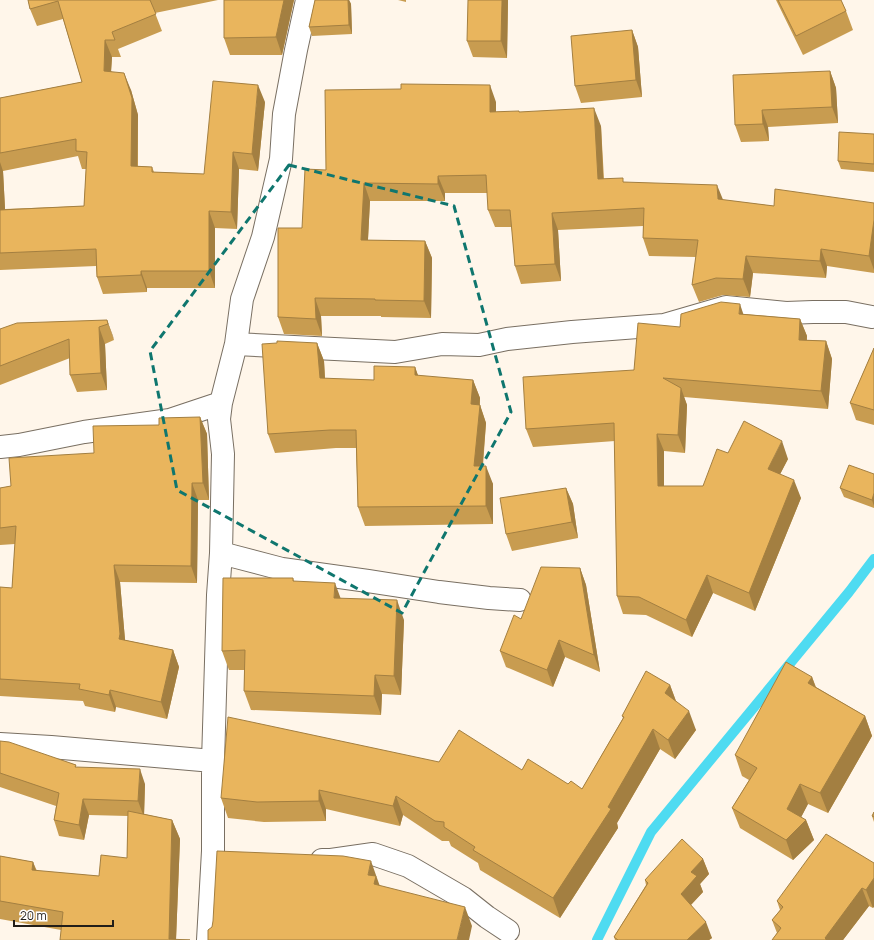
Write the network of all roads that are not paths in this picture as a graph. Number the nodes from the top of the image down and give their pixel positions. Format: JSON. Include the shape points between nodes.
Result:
{"nodes":[{"id":1,"x":307,"y":0,"type":"edge"},
{"id":2,"x":872,"y":317,"type":"dead end"},
{"id":3,"x":236,"y":344,"type":"junction"},
{"id":4,"x":221,"y":403,"type":"junction"},
{"id":5,"x":0,"y":447,"type":"edge"},
{"id":6,"x":221,"y":553,"type":"junction"},
{"id":7,"x":520,"y":600,"type":"dead end"},
{"id":8,"x":0,"y":744,"type":"edge"},
{"id":9,"x":213,"y":761,"type":"junction"},
{"id":10,"x":213,"y":851,"type":"junction"},
{"id":11,"x":236,"y":853,"type":"edge"},
{"id":12,"x":302,"y":859,"type":"edge"},
{"id":13,"x":508,"y":931,"type":"dead end"},
{"id":14,"x":208,"y":940,"type":"edge"}],
"edges":[{"from":1,"to":3,"type":"street","via":[[284,114],[281,159],[263,237],[242,299]]},
{"from":2,"to":3,"type":"street","via":[[846,312],[786,313],[726,307],[664,325],[507,339],[479,345],[442,344],[395,352]]},
{"from":3,"to":4,"type":"street"},
{"from":4,"to":5,"type":"street","via":[[170,420]]},
{"from":4,"to":6,"type":"street"},
{"from":6,"to":7,"type":"street","via":[[282,569],[439,592]]},
{"from":6,"to":9,"type":"street"},
{"from":8,"to":9,"type":"street"},
{"from":9,"to":10,"type":"street"},
{"from":10,"to":11,"type":"street"},
{"from":10,"to":14,"type":"street"},
{"from":12,"to":13,"type":"street","via":[[331,860],[373,854],[408,866],[463,898]]}]}
